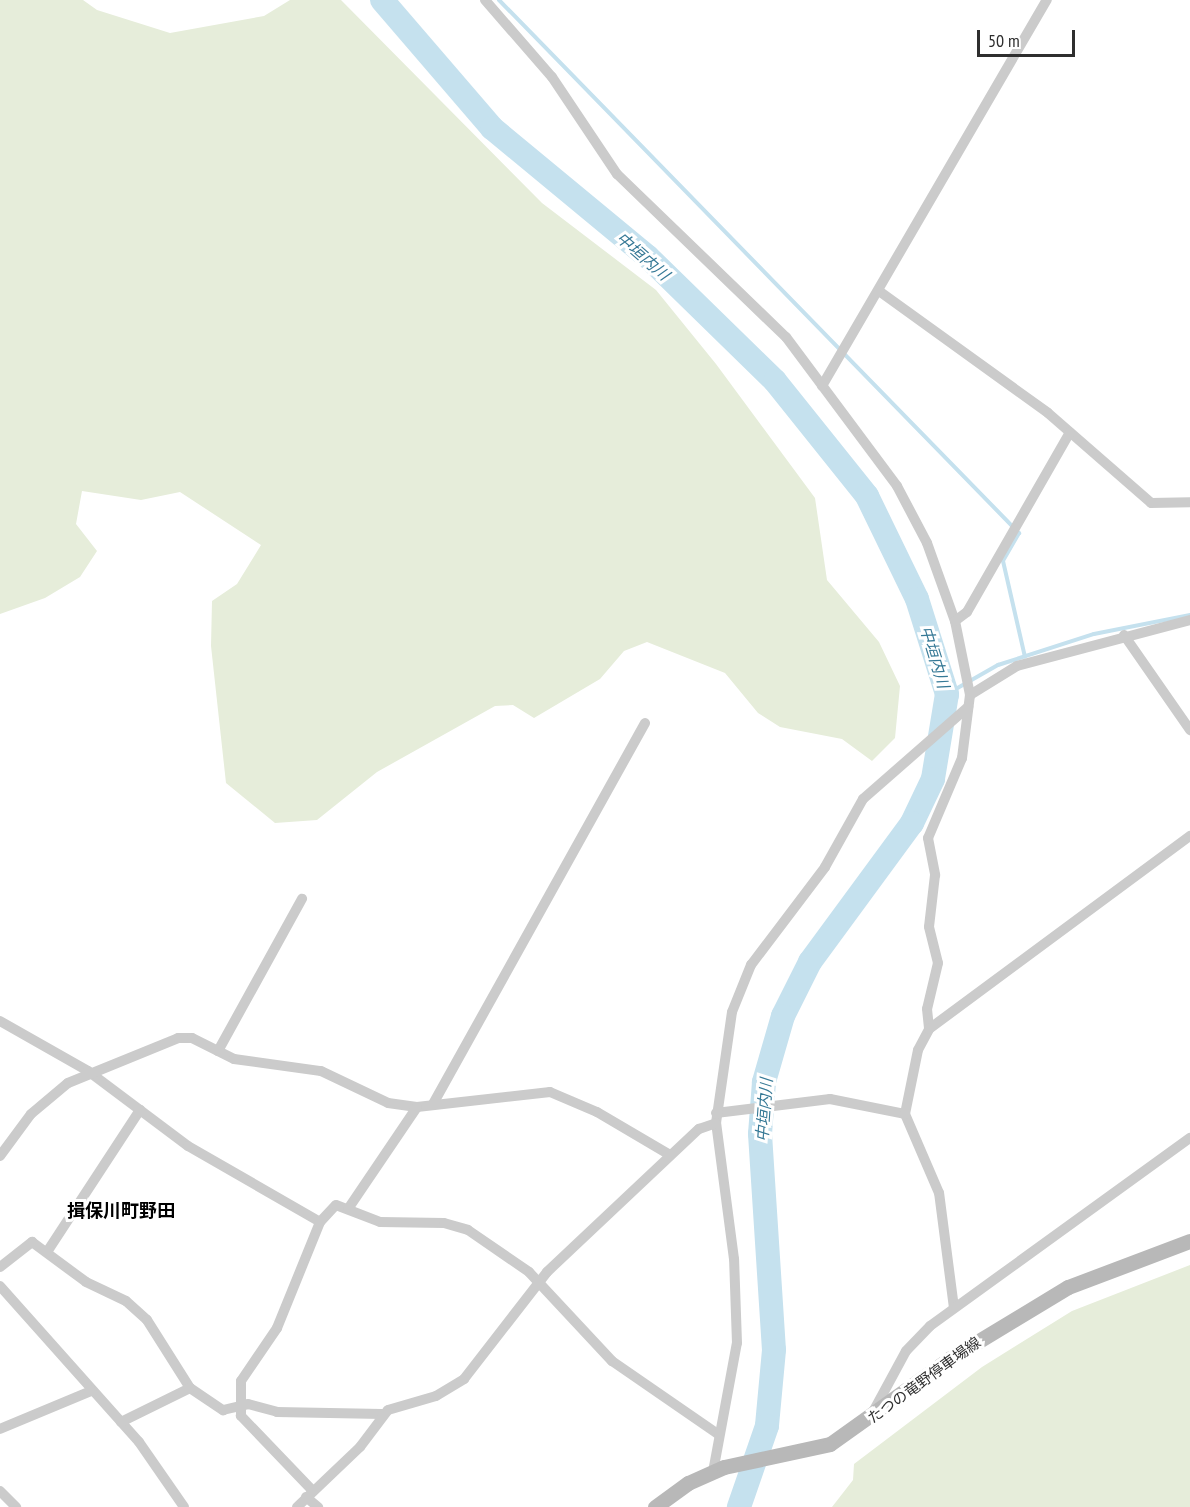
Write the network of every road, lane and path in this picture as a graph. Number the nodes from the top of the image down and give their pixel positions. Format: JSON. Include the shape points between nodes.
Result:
{"nodes":[{"id":1,"x":485,"y":0,"type":"edge"},
{"id":2,"x":1047,"y":0,"type":"edge"},
{"id":3,"x":879,"y":291,"type":"junction"},
{"id":4,"x":822,"y":386,"type":"junction"},
{"id":5,"x":1070,"y":432,"type":"junction"},
{"id":6,"x":1190,"y":502,"type":"edge"},
{"id":7,"x":1190,"y":620,"type":"edge"},
{"id":8,"x":956,"y":621,"type":"junction"},
{"id":9,"x":1124,"y":635,"type":"junction"},
{"id":10,"x":970,"y":695,"type":"junction"},
{"id":11,"x":966,"y":708,"type":"junction"},
{"id":12,"x":645,"y":723,"type":"dead end"},
{"id":13,"x":1190,"y":730,"type":"edge"},
{"id":14,"x":1190,"y":836,"type":"edge"},
{"id":15,"x":302,"y":899,"type":"dead end"},
{"id":16,"x":0,"y":1021,"type":"edge"},
{"id":17,"x":929,"y":1029,"type":"junction"},
{"id":18,"x":218,"y":1051,"type":"junction"},
{"id":19,"x":88,"y":1071,"type":"junction"},
{"id":20,"x":433,"y":1104,"type":"junction"},
{"id":21,"x":417,"y":1107,"type":"junction"},
{"id":22,"x":140,"y":1110,"type":"junction"},
{"id":23,"x":905,"y":1114,"type":"junction"},
{"id":24,"x":718,"y":1116,"type":"junction"},
{"id":25,"x":1190,"y":1138,"type":"edge"},
{"id":26,"x":670,"y":1155,"type":"junction"},
{"id":27,"x":0,"y":1156,"type":"edge"},
{"id":28,"x":348,"y":1209,"type":"junction"},
{"id":29,"x":320,"y":1222,"type":"junction"},
{"id":30,"x":1190,"y":1241,"type":"edge"},
{"id":31,"x":47,"y":1252,"type":"junction"},
{"id":32,"x":0,"y":1267,"type":"edge"},
{"id":33,"x":539,"y":1281,"type":"junction"},
{"id":34,"x":0,"y":1286,"type":"edge"},
{"id":35,"x":954,"y":1308,"type":"junction"},
{"id":36,"x":190,"y":1388,"type":"junction"},
{"id":37,"x":91,"y":1391,"type":"junction"},
{"id":38,"x":242,"y":1407,"type":"junction"},
{"id":39,"x":382,"y":1414,"type":"junction"},
{"id":40,"x":871,"y":1418,"type":"junction"},
{"id":41,"x":121,"y":1422,"type":"junction"},
{"id":42,"x":0,"y":1429,"type":"edge"},
{"id":43,"x":718,"y":1434,"type":"junction"},
{"id":44,"x":718,"y":1470,"type":"junction"},
{"id":45,"x":0,"y":1491,"type":"edge"},
{"id":46,"x":309,"y":1493,"type":"junction"},
{"id":47,"x":16,"y":1507,"type":"edge"},
{"id":48,"x":184,"y":1507,"type":"edge"},
{"id":49,"x":297,"y":1507,"type":"edge"},
{"id":50,"x":318,"y":1507,"type":"edge"},
{"id":51,"x":655,"y":1507,"type":"edge"}],
"edges":[{"from":1,"to":4,"type":"street","via":[[552,77],[617,174],[762,310]]},
{"from":2,"to":3,"type":"street"},
{"from":3,"to":4,"type":"street"},
{"from":3,"to":5,"type":"street"},
{"from":4,"to":8,"type":"street","via":[[911,510]]},
{"from":5,"to":6,"type":"street","via":[[1151,503]]},
{"from":5,"to":8,"type":"street","via":[[967,612]]},
{"from":7,"to":9,"type":"street"},
{"from":8,"to":10,"type":"street"},
{"from":9,"to":10,"type":"street","via":[[1017,666]]},
{"from":9,"to":13,"type":"street"},
{"from":10,"to":11,"type":"street"},
{"from":11,"to":17,"type":"street","via":[[962,758],[928,838],[935,875],[929,927],[938,963],[927,1009]]},
{"from":11,"to":24,"type":"street","via":[[862,799],[825,867],[751,965],[732,1012]]},
{"from":12,"to":20,"type":"street"},
{"from":14,"to":17,"type":"street"},
{"from":15,"to":18,"type":"street"},
{"from":16,"to":19,"type":"street"},
{"from":17,"to":23,"type":"street","via":[[918,1050]]},
{"from":18,"to":19,"type":"street","via":[[178,1038]]},
{"from":18,"to":21,"type":"street","via":[[255,1064],[321,1071],[387,1103]]},
{"from":19,"to":22,"type":"street"},
{"from":19,"to":27,"type":"street","via":[[32,1114]]},
{"from":20,"to":21,"type":"street"},
{"from":20,"to":26,"type":"street","via":[[550,1092]]},
{"from":21,"to":28,"type":"street"},
{"from":22,"to":29,"type":"street","via":[[188,1146]]},
{"from":22,"to":31,"type":"street"},
{"from":23,"to":24,"type":"street","via":[[853,1102],[793,1101]]},
{"from":23,"to":35,"type":"street","via":[[939,1193]]},
{"from":24,"to":26,"type":"street"},
{"from":24,"to":43,"type":"street","via":[[738,1310],[734,1366]]},
{"from":25,"to":35,"type":"street"},
{"from":26,"to":33,"type":"street"},
{"from":28,"to":29,"type":"street","via":[[336,1205]]},
{"from":28,"to":33,"type":"street","via":[[380,1222],[444,1223],[468,1230]]},
{"from":29,"to":38,"type":"street","via":[[277,1328],[241,1381]]},
{"from":30,"to":40,"type":"main road","name":"たつの竜野停車場線","via":[[1068,1287],[949,1359]]},
{"from":31,"to":32,"type":"street","via":[[32,1242]]},
{"from":31,"to":36,"type":"street","via":[[147,1320]]},
{"from":33,"to":39,"type":"street","via":[[464,1379],[436,1396],[405,1401]]},
{"from":33,"to":43,"type":"street","via":[[612,1361]]},
{"from":34,"to":37,"type":"street"},
{"from":35,"to":40,"type":"street","via":[[906,1351]]},
{"from":36,"to":38,"type":"street","via":[[223,1410]]},
{"from":36,"to":41,"type":"street"},
{"from":37,"to":41,"type":"street"},
{"from":37,"to":42,"type":"street"},
{"from":38,"to":39,"type":"street"},
{"from":38,"to":46,"type":"street","via":[[241,1416]]},
{"from":39,"to":46,"type":"street","via":[[360,1447]]},
{"from":40,"to":44,"type":"main road","name":"たつの竜野停車場線","via":[[830,1444]]},
{"from":41,"to":48,"type":"street"},
{"from":43,"to":44,"type":"street"},
{"from":44,"to":51,"type":"main road","name":"たつの竜野停車場線"},
{"from":45,"to":47,"type":"street"},
{"from":46,"to":49,"type":"street"},
{"from":46,"to":50,"type":"street"}]}
